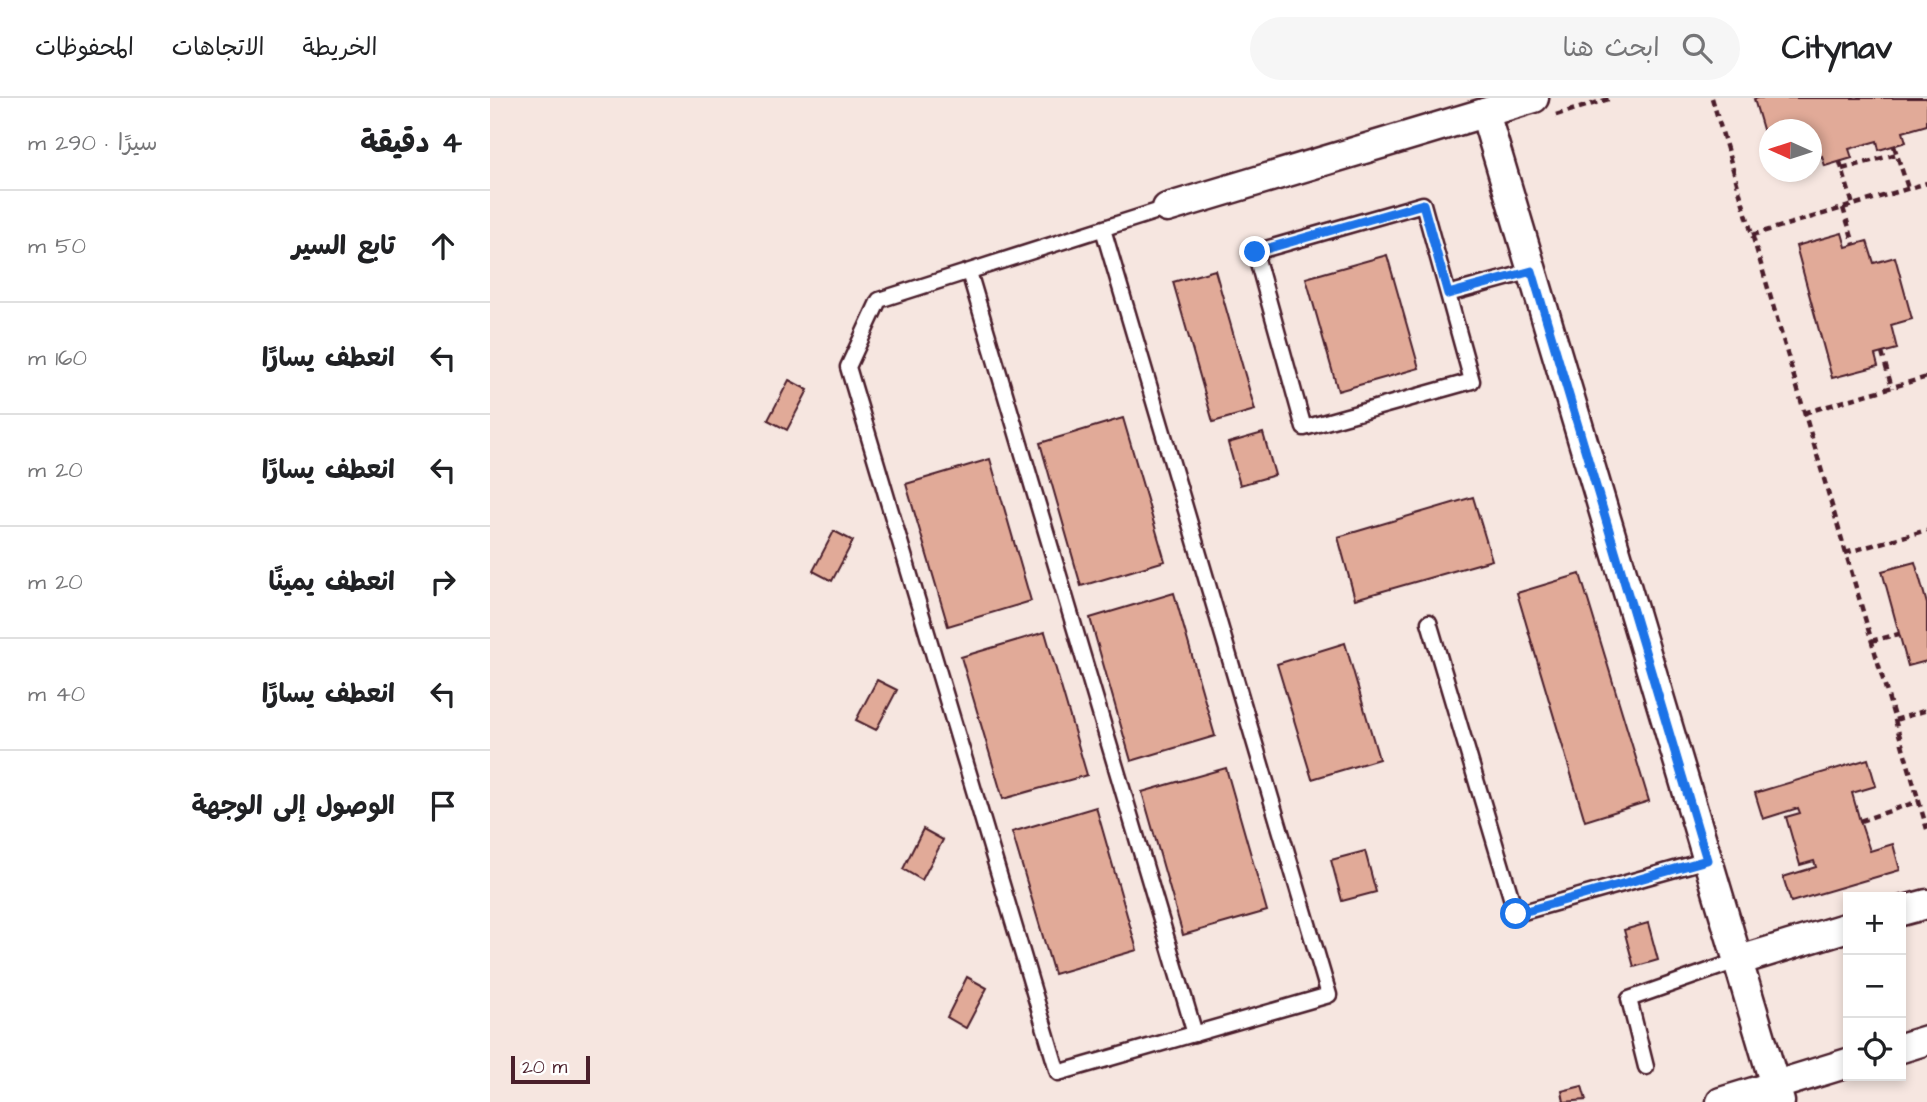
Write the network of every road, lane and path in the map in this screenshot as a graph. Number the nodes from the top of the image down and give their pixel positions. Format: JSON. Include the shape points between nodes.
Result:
{"nodes":[{"id":1,"x":1534,"y":98,"type":"edge"},
{"id":2,"x":1712,"y":98,"type":"edge"},
{"id":3,"x":1485,"y":113,"type":"junction"},
{"id":4,"x":1894,"y":146,"type":"dead end"},
{"id":5,"x":1898,"y":154,"type":"junction"},
{"id":6,"x":1840,"y":162,"type":"dead end"},
{"id":7,"x":1842,"y":169,"type":"junction"},
{"id":8,"x":1927,"y":183,"type":"edge"},
{"id":9,"x":1908,"y":188,"type":"junction"},
{"id":10,"x":1853,"y":205,"type":"junction"},
{"id":11,"x":1167,"y":208,"type":"joint"},
{"id":12,"x":1843,"y":208,"type":"junction"},
{"id":13,"x":1103,"y":229,"type":"junction"},
{"id":14,"x":1752,"y":235,"type":"junction"},
{"id":15,"x":1854,"y":244,"type":"dead end"},
{"id":16,"x":1532,"y":271,"type":"junction"},
{"id":17,"x":969,"y":272,"type":"junction"},
{"id":18,"x":1448,"y":294,"type":"junction"},
{"id":19,"x":1882,"y":353,"type":"dead end"},
{"id":20,"x":1927,"y":377,"type":"edge"},
{"id":21,"x":1892,"y":387,"type":"junction"},
{"id":22,"x":1804,"y":413,"type":"junction"},
{"id":23,"x":1927,"y":530,"type":"edge"},
{"id":24,"x":1845,"y":553,"type":"junction"},
{"id":25,"x":1429,"y":622,"type":"dead end"},
{"id":26,"x":1899,"y":634,"type":"dead end"},
{"id":27,"x":1871,"y":641,"type":"junction"},
{"id":28,"x":1927,"y":710,"type":"edge"},
{"id":29,"x":1895,"y":720,"type":"junction"},
{"id":30,"x":1919,"y":802,"type":"junction"},
{"id":31,"x":1860,"y":821,"type":"dead end"},
{"id":32,"x":1927,"y":829,"type":"edge"},
{"id":33,"x":1707,"y":860,"type":"junction"},
{"id":34,"x":1927,"y":904,"type":"edge"},
{"id":35,"x":1906,"y":910,"type":"edge"},
{"id":36,"x":1843,"y":929,"type":"edge"},
{"id":37,"x":1737,"y":961,"type":"junction"},
{"id":38,"x":1195,"y":1034,"type":"junction"},
{"id":39,"x":1927,"y":1040,"type":"edge"},
{"id":40,"x":1906,"y":1046,"type":"edge"},
{"id":41,"x":1843,"y":1065,"type":"edge"},
{"id":42,"x":1646,"y":1067,"type":"dead end"},
{"id":43,"x":1777,"y":1094,"type":"edge"},
{"id":44,"x":1721,"y":1102,"type":"edge"}],
"edges":[{"from":1,"to":3,"type":"street"},
{"from":2,"to":14,"type":"path"},
{"from":3,"to":11,"type":"street"},
{"from":3,"to":16,"type":"street"},
{"from":4,"to":5,"type":"path"},
{"from":5,"to":7,"type":"path"},
{"from":5,"to":9,"type":"path"},
{"from":6,"to":7,"type":"path"},
{"from":7,"to":10,"type":"path"},
{"from":8,"to":9,"type":"path"},
{"from":9,"to":10,"type":"path"},
{"from":10,"to":12,"type":"path"},
{"from":11,"to":13,"type":"lane"},
{"from":12,"to":14,"type":"path"},
{"from":12,"to":15,"type":"path"},
{"from":13,"to":17,"type":"lane"},
{"from":13,"to":38,"type":"lane","via":[[1329,995]]},
{"from":14,"to":22,"type":"path"},
{"from":16,"to":18,"type":"lane"},
{"from":16,"to":33,"type":"street"},
{"from":17,"to":38,"type":"lane"},
{"from":17,"to":38,"type":"lane","via":[[879,300],[848,367],[1058,1073]]},
{"from":18,"to":18,"type":"lane","via":[[1472,381],[1304,428],[1255,252],[1423,204]]},
{"from":19,"to":21,"type":"path"},
{"from":20,"to":21,"type":"path"},
{"from":21,"to":22,"type":"path"},
{"from":22,"to":24,"type":"path"},
{"from":23,"to":24,"type":"path"},
{"from":24,"to":27,"type":"path"},
{"from":25,"to":33,"type":"lane","via":[[1516,914]]},
{"from":26,"to":27,"type":"path"},
{"from":27,"to":29,"type":"path"},
{"from":28,"to":29,"type":"path"},
{"from":29,"to":30,"type":"path"},
{"from":30,"to":31,"type":"path"},
{"from":30,"to":32,"type":"path"},
{"from":33,"to":37,"type":"street"},
{"from":34,"to":35,"type":"street"},
{"from":36,"to":37,"type":"street"},
{"from":37,"to":42,"type":"lane","via":[[1629,999]]},
{"from":37,"to":43,"type":"street"},
{"from":39,"to":40,"type":"street"},
{"from":41,"to":43,"type":"street"},
{"from":43,"to":44,"type":"street"}]}
